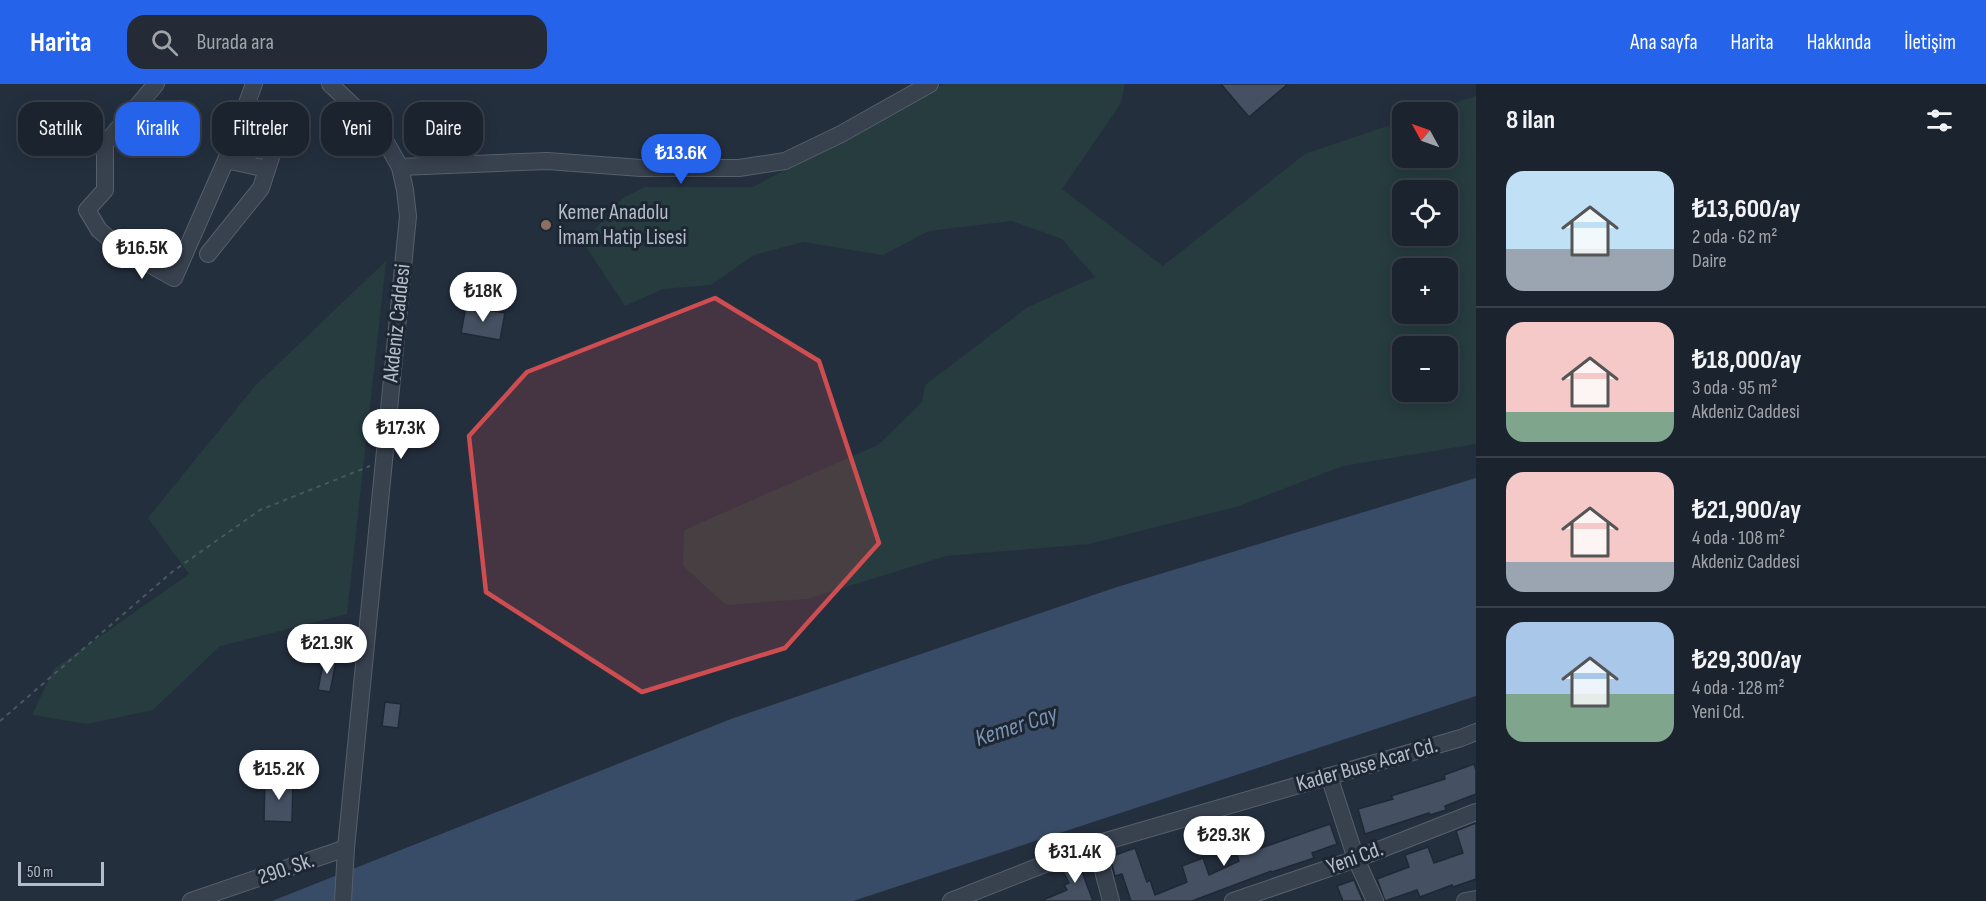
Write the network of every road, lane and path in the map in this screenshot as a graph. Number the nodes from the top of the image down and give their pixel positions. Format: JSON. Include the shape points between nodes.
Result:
{"nodes":[{"id":1,"x":156,"y":84,"type":"edge"},
{"id":2,"x":254,"y":84,"type":"edge"},
{"id":3,"x":330,"y":84,"type":"edge"},
{"id":4,"x":930,"y":84,"type":"edge"},
{"id":5,"x":271,"y":156,"type":"edge"},
{"id":6,"x":226,"y":160,"type":"junction"},
{"id":7,"x":400,"y":167,"type":"junction"},
{"id":8,"x":267,"y":169,"type":"junction"},
{"id":9,"x":208,"y":254,"type":"dead end"},
{"id":10,"x":384,"y":460,"type":"junction"},
{"id":11,"x":0,"y":721,"type":"edge"},
{"id":12,"x":1476,"y":732,"type":"edge"},
{"id":13,"x":1329,"y":776,"type":"junction"},
{"id":14,"x":1476,"y":812,"type":"edge"},
{"id":15,"x":1096,"y":843,"type":"junction"},
{"id":16,"x":346,"y":848,"type":"junction"},
{"id":17,"x":1356,"y":859,"type":"junction"},
{"id":18,"x":1476,"y":899,"type":"edge"},
{"id":19,"x":191,"y":901,"type":"edge"},
{"id":20,"x":343,"y":901,"type":"edge"},
{"id":21,"x":951,"y":901,"type":"edge"},
{"id":22,"x":1112,"y":901,"type":"edge"},
{"id":23,"x":1233,"y":901,"type":"edge"},
{"id":24,"x":1375,"y":901,"type":"edge"},
{"id":25,"x":1465,"y":901,"type":"edge"}],
"edges":[{"from":1,"to":6,"type":"street","via":[[105,144],[105,190],[87,210],[99,230],[118,247],[174,278]]},
{"from":2,"to":6,"type":"street"},
{"from":3,"to":7,"type":"street","name":"Akdeniz Caddesi","via":[[379,130]]},
{"from":4,"to":7,"type":"street","via":[[785,161],[739,168],[641,168],[547,161]]},
{"from":5,"to":8,"type":"street"},
{"from":6,"to":8,"type":"street"},
{"from":7,"to":10,"type":"street","name":"Akdeniz Caddesi","via":[[408,216]]},
{"from":8,"to":9,"type":"street","via":[[256,196]]},
{"from":10,"to":11,"type":"path","via":[[260,510],[172,572]]},
{"from":10,"to":16,"type":"street","name":"Akdeniz Caddesi"},
{"from":12,"to":13,"type":"street","name":"Kader Buse Acar Cd."},
{"from":13,"to":15,"type":"street","name":"Kader Buse Acar Cd."},
{"from":13,"to":17,"type":"street"},
{"from":14,"to":17,"type":"street","name":"Yeni Cd."},
{"from":15,"to":21,"type":"street","name":"Kader Buse Acar Cd."},
{"from":15,"to":22,"type":"street"},
{"from":16,"to":19,"type":"street","name":"290. Sk."},
{"from":16,"to":20,"type":"street","name":"Akdeniz Caddesi"},
{"from":17,"to":23,"type":"street","name":"Yeni Cd."},
{"from":17,"to":24,"type":"street"},
{"from":18,"to":25,"type":"street"}]}
